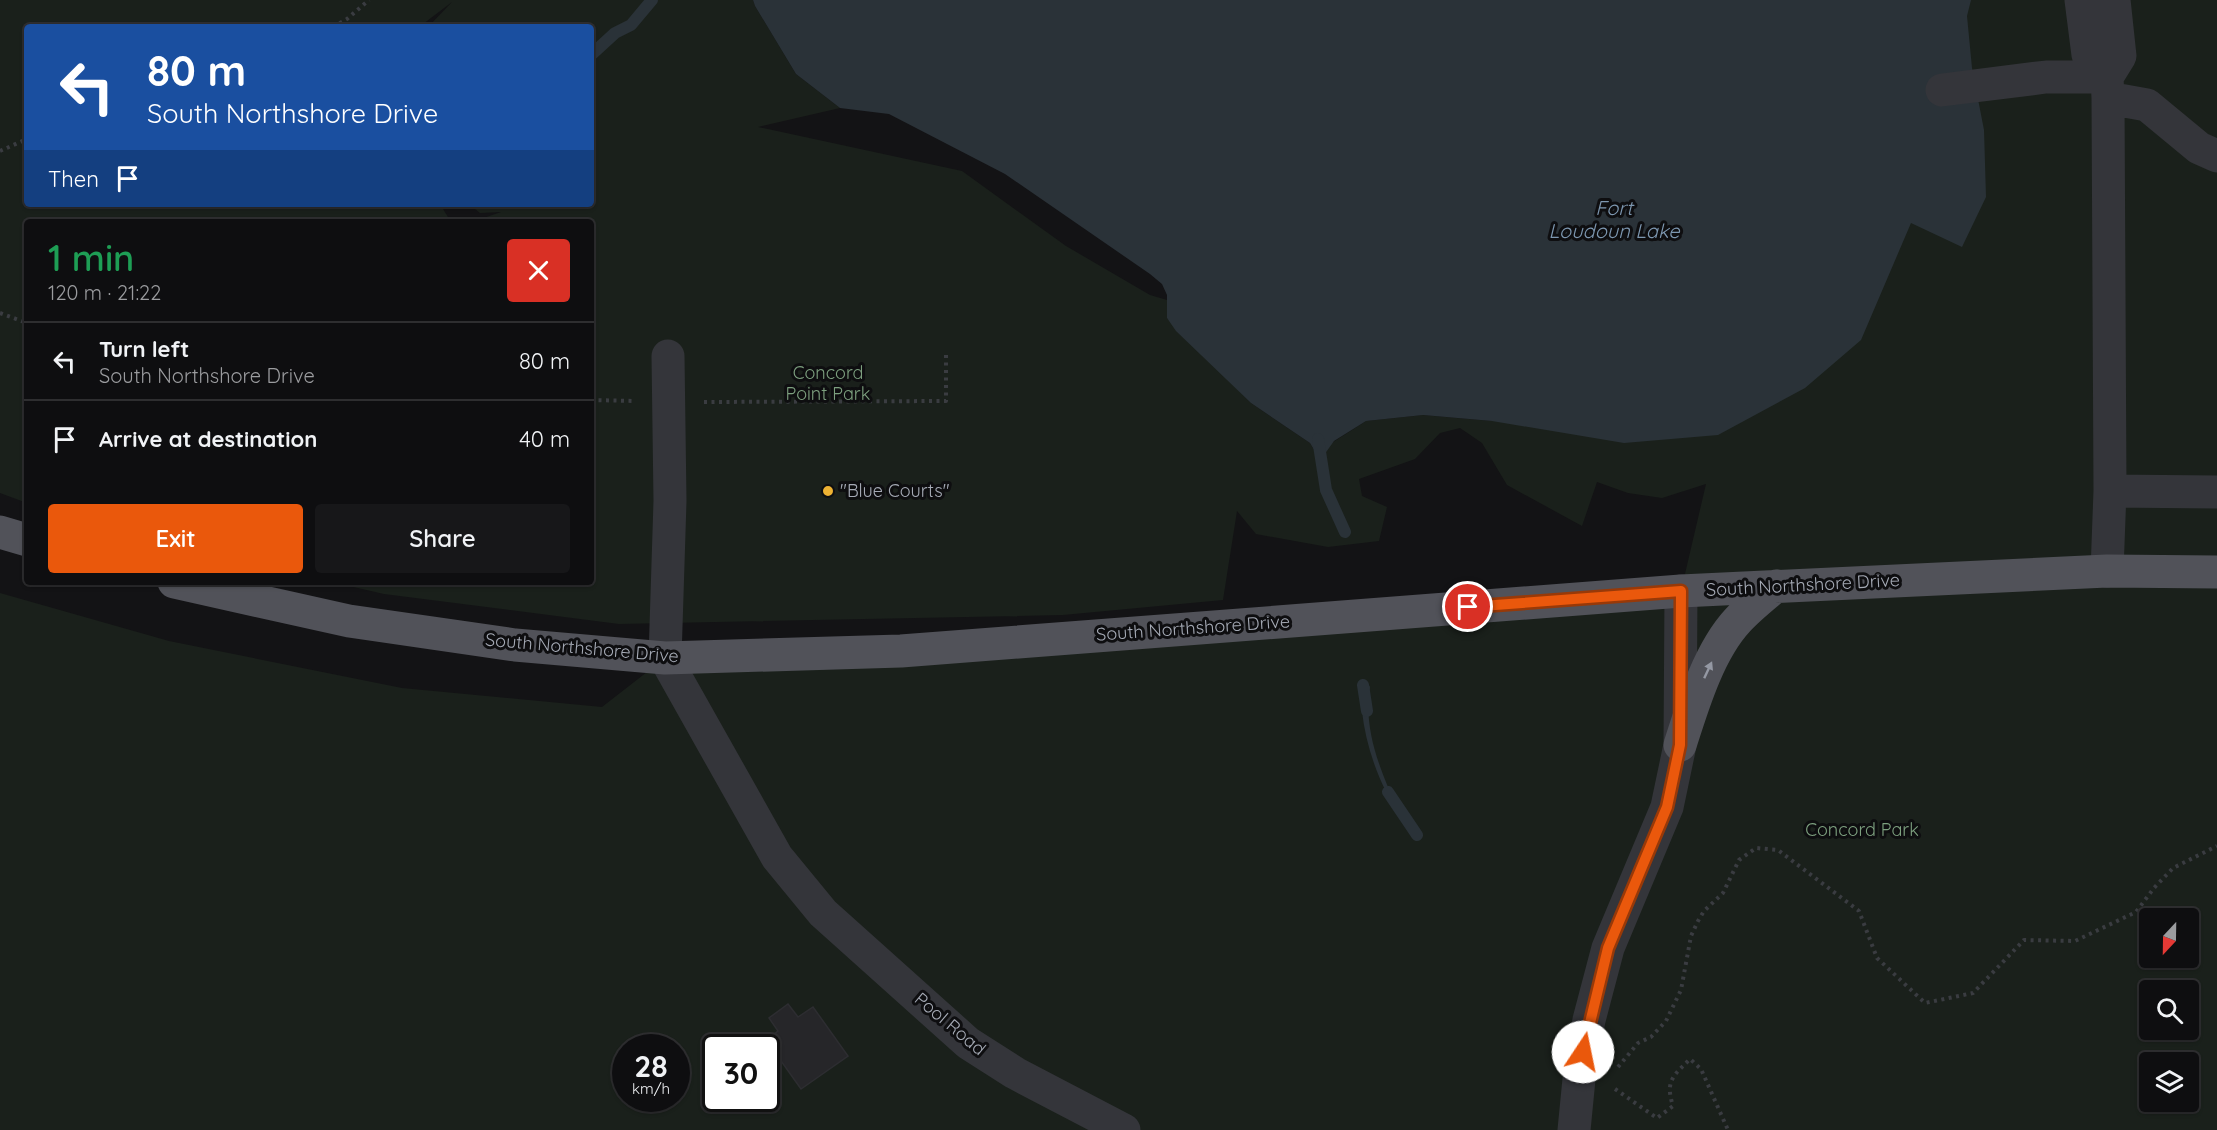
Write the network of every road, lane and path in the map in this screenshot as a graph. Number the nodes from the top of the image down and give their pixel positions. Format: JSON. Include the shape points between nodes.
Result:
{"nodes":[{"id":1,"x":369,"y":0,"type":"edge"},
{"id":2,"x":2081,"y":0,"type":"edge"},
{"id":3,"x":2114,"y":0,"type":"edge"},
{"id":4,"x":338,"y":24,"type":"edge"},
{"id":5,"x":2107,"y":88,"type":"junction"},
{"id":6,"x":1942,"y":90,"type":"dead end"},
{"id":7,"x":24,"y":140,"type":"edge"},
{"id":8,"x":0,"y":151,"type":"edge"},
{"id":9,"x":2217,"y":156,"type":"edge"},
{"id":10,"x":0,"y":313,"type":"edge"},
{"id":11,"x":24,"y":322,"type":"edge"},
{"id":12,"x":946,"y":352,"type":"dead end"},
{"id":13,"x":668,"y":356,"type":"dead end"},
{"id":14,"x":594,"y":400,"type":"edge"},
{"id":15,"x":669,"y":403,"type":"junction"},
{"id":16,"x":2110,"y":491,"type":"junction"},
{"id":17,"x":2217,"y":492,"type":"edge"},
{"id":18,"x":0,"y":532,"type":"edge"},
{"id":19,"x":24,"y":539,"type":"edge"},
{"id":20,"x":2107,"y":571,"type":"junction"},
{"id":21,"x":2217,"y":572,"type":"edge"},
{"id":22,"x":187,"y":585,"type":"edge"},
{"id":23,"x":1776,"y":586,"type":"junction"},
{"id":24,"x":1681,"y":591,"type":"junction"},
{"id":25,"x":665,"y":658,"type":"junction"},
{"id":26,"x":1680,"y":745,"type":"junction"},
{"id":27,"x":2217,"y":846,"type":"edge"},
{"id":28,"x":1614,"y":1077,"type":"dead end"},
{"id":29,"x":1609,"y":1086,"type":"dead end"},
{"id":30,"x":1124,"y":1130,"type":"edge"},
{"id":31,"x":1574,"y":1130,"type":"edge"},
{"id":32,"x":1728,"y":1130,"type":"edge"}],
"edges":[{"from":1,"to":4,"type":"path"},
{"from":2,"to":5,"type":"street","via":[[2088,55]]},
{"from":3,"to":5,"type":"street","via":[[2120,56]]},
{"from":5,"to":6,"type":"street","via":[[2046,77]]},
{"from":5,"to":9,"type":"street","via":[[2147,105],[2199,148]]},
{"from":5,"to":16,"type":"street"},
{"from":7,"to":8,"type":"path"},
{"from":10,"to":11,"type":"path"},
{"from":12,"to":15,"type":"path","via":[[946,401]]},
{"from":13,"to":15,"type":"street"},
{"from":14,"to":15,"type":"path"},
{"from":15,"to":25,"type":"street"},
{"from":16,"to":17,"type":"street"},
{"from":16,"to":20,"type":"street"},
{"from":18,"to":19,"type":"main road"},
{"from":20,"to":21,"type":"main road","name":"South Northshore Drive"},
{"from":20,"to":23,"type":"main road","name":"South Northshore Drive"},
{"from":22,"to":25,"type":"main road","name":"South Northshore Drive","via":[[349,621],[515,645]]},
{"from":23,"to":24,"type":"main road","name":"South Northshore Drive"},
{"from":26,"to":23,"type":"main road","one_way":true,"via":[[1695,699],[1721,643],[1736,621]]},
{"from":24,"to":25,"type":"main road","name":"South Northshore Drive","via":[[901,651]]},
{"from":24,"to":26,"type":"street"},
{"from":25,"to":30,"type":"street","name":"Pool Road","via":[[777,856],[823,913],[968,1043],[1015,1073]]},
{"from":26,"to":31,"type":"street","via":[[1667,807],[1608,948],[1589,1020]]},
{"from":27,"to":28,"type":"path","via":[[2173,868],[2136,912],[2076,941],[2024,940],[1973,993],[1925,1003],[1877,958],[1859,911],[1778,850],[1756,848],[1739,860],[1723,893],[1698,921],[1691,936],[1681,990],[1666,1021],[1651,1037],[1638,1043]]},
{"from":29,"to":32,"type":"path","via":[[1657,1118],[1673,1106],[1668,1092],[1674,1075],[1690,1059],[1701,1069]]}]}
